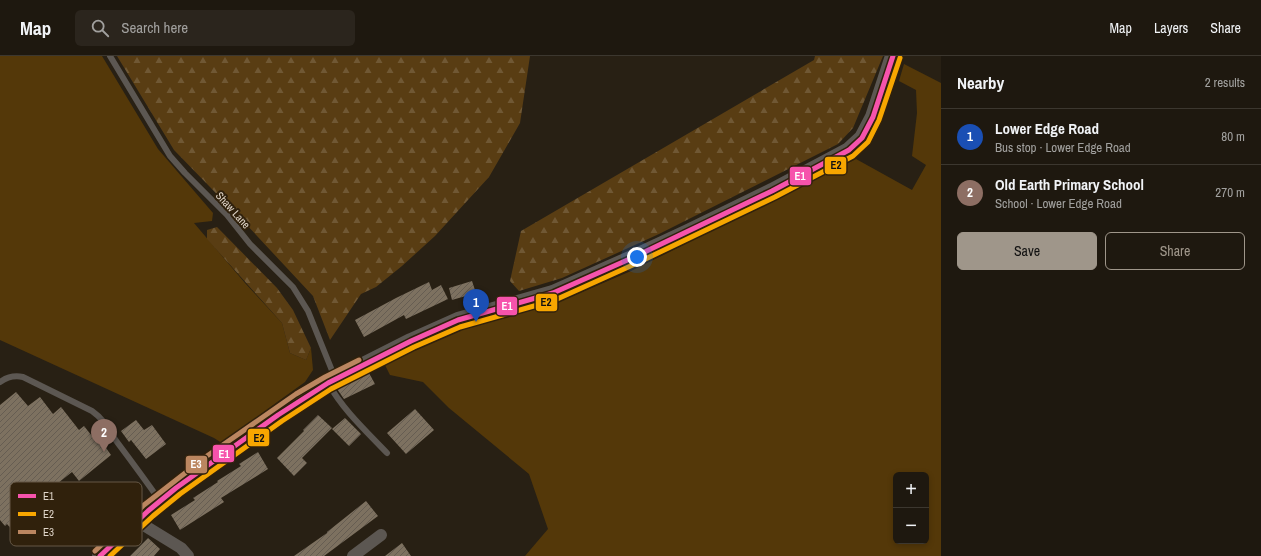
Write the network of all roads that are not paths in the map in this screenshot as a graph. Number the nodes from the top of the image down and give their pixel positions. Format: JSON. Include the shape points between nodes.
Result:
{"nodes":[{"id":1,"x":110,"y":56,"type":"edge"},
{"id":2,"x":892,"y":56,"type":"edge"},
{"id":3,"x":332,"y":381,"type":"junction"},
{"id":4,"x":0,"y":382,"type":"edge"},
{"id":5,"x":387,"y":453,"type":"dead end"},
{"id":6,"x":160,"y":501,"type":"junction"},
{"id":7,"x":142,"y":517,"type":"edge"},
{"id":8,"x":142,"y":524,"type":"edge"},
{"id":9,"x":381,"y":535,"type":"dead end"},
{"id":10,"x":111,"y":546,"type":"edge"},
{"id":11,"x":100,"y":556,"type":"edge"},
{"id":12,"x":188,"y":556,"type":"edge"},
{"id":13,"x":353,"y":556,"type":"edge"}],
"edges":[{"from":1,"to":3,"type":"lane","name":"Shaw Lane","via":[[170,156],[293,287],[308,311]]},
{"from":2,"to":3,"type":"street","via":[[873,117],[856,144],[843,154],[632,258],[553,292],[458,320]]},
{"from":3,"to":5,"type":"lane","name":"Shaw Lane","via":[[335,395],[343,406]]},
{"from":3,"to":6,"type":"street","via":[[278,415]]},
{"from":4,"to":6,"type":"lane","via":[[9,377],[23,377],[99,416]]},
{"from":6,"to":7,"type":"street"},
{"from":8,"to":12,"type":"street","via":[[181,548]]},
{"from":9,"to":13,"type":"street"},
{"from":10,"to":11,"type":"street"}]}
